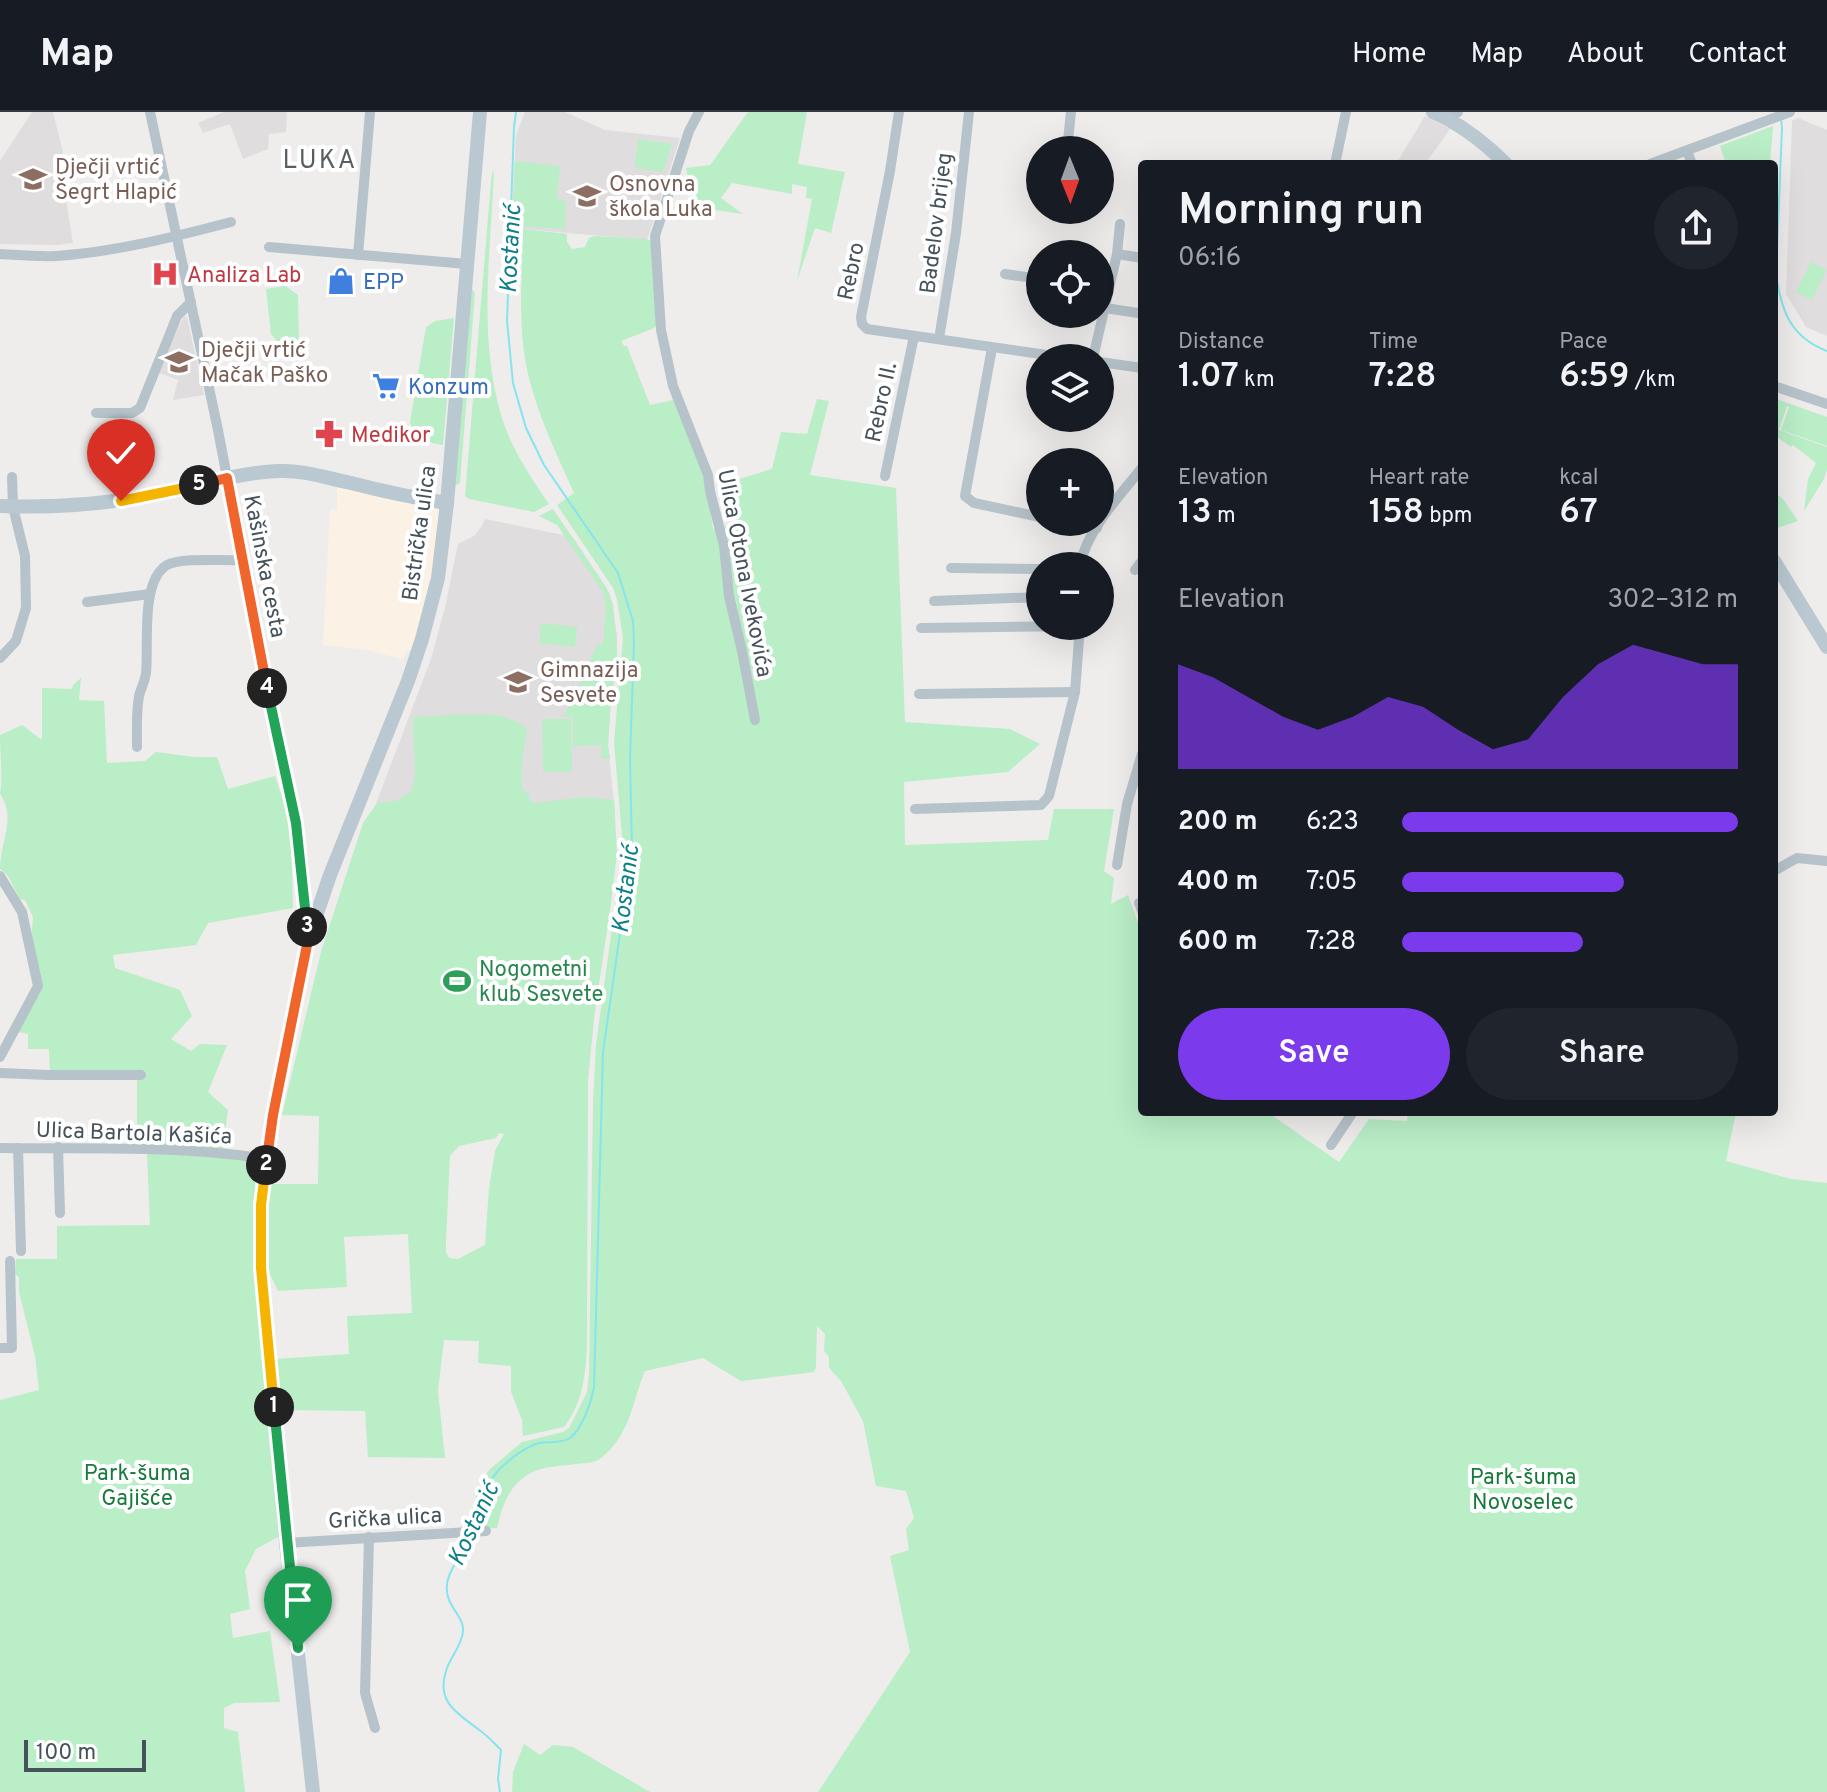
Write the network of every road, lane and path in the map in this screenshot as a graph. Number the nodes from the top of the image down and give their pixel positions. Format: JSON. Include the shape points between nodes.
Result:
{"nodes":[{"id":1,"x":150,"y":112,"type":"edge"},
{"id":2,"x":370,"y":112,"type":"edge"},
{"id":3,"x":480,"y":112,"type":"edge"},
{"id":4,"x":699,"y":112,"type":"edge"},
{"id":5,"x":899,"y":112,"type":"edge"},
{"id":6,"x":969,"y":112,"type":"edge"},
{"id":7,"x":1071,"y":112,"type":"edge"},
{"id":8,"x":1346,"y":112,"type":"edge"},
{"id":9,"x":1789,"y":112,"type":"edge"},
{"id":10,"x":1446,"y":114,"type":"edge"},
{"id":11,"x":1068,"y":136,"type":"edge"},
{"id":12,"x":1687,"y":151,"type":"junction"},
{"id":13,"x":1336,"y":160,"type":"edge"},
{"id":14,"x":1501,"y":160,"type":"edge"},
{"id":15,"x":1661,"y":160,"type":"edge"},
{"id":16,"x":1690,"y":160,"type":"edge"},
{"id":17,"x":231,"y":222,"type":"dead end"},
{"id":18,"x":1120,"y":224,"type":"dead end"},
{"id":19,"x":177,"y":237,"type":"junction"},
{"id":20,"x":269,"y":247,"type":"dead end"},
{"id":21,"x":0,"y":254,"type":"edge"},
{"id":22,"x":1117,"y":254,"type":"junction"},
{"id":23,"x":358,"y":255,"type":"junction"},
{"id":24,"x":1138,"y":257,"type":"edge"},
{"id":25,"x":1114,"y":262,"type":"edge"},
{"id":26,"x":467,"y":264,"type":"junction"},
{"id":27,"x":1005,"y":274,"type":"dead end"},
{"id":28,"x":1026,"y":277,"type":"edge"},
{"id":29,"x":191,"y":302,"type":"junction"},
{"id":30,"x":1114,"y":309,"type":"edge"},
{"id":31,"x":1138,"y":313,"type":"dead end"},
{"id":32,"x":914,"y":336,"type":"junction"},
{"id":33,"x":939,"y":339,"type":"junction"},
{"id":34,"x":992,"y":348,"type":"junction"},
{"id":35,"x":1026,"y":352,"type":"edge"},
{"id":36,"x":1114,"y":364,"type":"edge"},
{"id":37,"x":1138,"y":367,"type":"edge"},
{"id":38,"x":1778,"y":387,"type":"edge"},
{"id":39,"x":1827,"y":404,"type":"edge"},
{"id":40,"x":96,"y":413,"type":"dead end"},
{"id":41,"x":1138,"y":473,"type":"edge"},
{"id":42,"x":885,"y":476,"type":"dead end"},
{"id":43,"x":12,"y":477,"type":"dead end"},
{"id":44,"x":227,"y":478,"type":"junction"},
{"id":45,"x":447,"y":503,"type":"junction"},
{"id":46,"x":1114,"y":503,"type":"edge"},
{"id":47,"x":6,"y":506,"type":"edge"},
{"id":48,"x":1026,"y":514,"type":"edge"},
{"id":49,"x":242,"y":560,"type":"junction"},
{"id":50,"x":1778,"y":567,"type":"edge"},
{"id":51,"x":951,"y":568,"type":"dead end"},
{"id":52,"x":1026,"y":569,"type":"edge"},
{"id":53,"x":150,"y":594,"type":"junction"},
{"id":54,"x":1026,"y":598,"type":"edge"},
{"id":55,"x":934,"y":601,"type":"dead end"},
{"id":56,"x":87,"y":602,"type":"dead end"},
{"id":57,"x":1026,"y":627,"type":"edge"},
{"id":58,"x":921,"y":628,"type":"dead end"},
{"id":59,"x":1079,"y":640,"type":"edge"},
{"id":60,"x":1827,"y":647,"type":"edge"},
{"id":61,"x":0,"y":658,"type":"edge"},
{"id":62,"x":1075,"y":692,"type":"junction"},
{"id":63,"x":919,"y":694,"type":"dead end"},
{"id":64,"x":755,"y":720,"type":"dead end"},
{"id":65,"x":137,"y":747,"type":"dead end"},
{"id":66,"x":1138,"y":767,"type":"edge"},
{"id":67,"x":915,"y":809,"type":"dead end"},
{"id":68,"x":1827,"y":861,"type":"edge"},
{"id":69,"x":1117,"y":865,"type":"dead end"},
{"id":70,"x":1778,"y":869,"type":"edge"},
{"id":71,"x":0,"y":876,"type":"edge"},
{"id":72,"x":308,"y":940,"type":"junction"},
{"id":73,"x":0,"y":1057,"type":"edge"},
{"id":74,"x":0,"y":1073,"type":"edge"},
{"id":75,"x":141,"y":1075,"type":"dead end"},
{"id":76,"x":1350,"y":1116,"type":"edge"},
{"id":77,"x":1331,"y":1145,"type":"dead end"},
{"id":78,"x":58,"y":1147,"type":"junction"},
{"id":79,"x":0,"y":1148,"type":"edge"},
{"id":80,"x":18,"y":1148,"type":"junction"},
{"id":81,"x":267,"y":1159,"type":"junction"},
{"id":82,"x":60,"y":1213,"type":"dead end"},
{"id":83,"x":21,"y":1251,"type":"dead end"},
{"id":84,"x":10,"y":1261,"type":"dead end"},
{"id":85,"x":0,"y":1348,"type":"edge"},
{"id":86,"x":483,"y":1531,"type":"dead end"},
{"id":87,"x":369,"y":1537,"type":"junction"},
{"id":88,"x":286,"y":1543,"type":"junction"},
{"id":89,"x":375,"y":1728,"type":"dead end"},
{"id":90,"x":313,"y":1792,"type":"edge"}],
"edges":[{"from":1,"to":19,"type":"street","name":"Kašinska cesta"},
{"from":2,"to":23,"type":"street"},
{"from":3,"to":26,"type":"main road","name":"Bistrička ulica"},
{"from":4,"to":64,"type":"street","name":"Ulica Otona Ivekovića","via":[[655,236],[661,330],[673,386],[708,475]]},
{"from":5,"to":32,"type":"street","name":"Rebro","via":[[860,321],[867,329]]},
{"from":6,"to":33,"type":"street","name":"Badelov brijeg"},
{"from":7,"to":11,"type":"street"},
{"from":8,"to":13,"type":"street"},
{"from":9,"to":12,"type":"street"},
{"from":10,"to":14,"type":"main road"},
{"from":12,"to":15,"type":"street"},
{"from":12,"to":16,"type":"street"},
{"from":17,"to":19,"type":"street"},
{"from":18,"to":22,"type":"street"},
{"from":19,"to":21,"type":"street","via":[[56,256]]},
{"from":19,"to":29,"type":"street","name":"Kašinska cesta"},
{"from":20,"to":23,"type":"street"},
{"from":22,"to":24,"type":"street"},
{"from":22,"to":25,"type":"street"},
{"from":23,"to":26,"type":"street"},
{"from":26,"to":45,"type":"main road","name":"Bistrička ulica"},
{"from":27,"to":28,"type":"street"},
{"from":29,"to":40,"type":"street","via":[[177,316],[140,408],[132,413]]},
{"from":29,"to":44,"type":"street","name":"Kašinska cesta"},
{"from":30,"to":31,"type":"street"},
{"from":32,"to":33,"type":"street","name":"Rebro"},
{"from":32,"to":42,"type":"street","name":"Rebro II."},
{"from":33,"to":34,"type":"street","name":"Rebro"},
{"from":34,"to":35,"type":"street","name":"Rebro"},
{"from":34,"to":48,"type":"street","via":[[965,496],[974,503]]},
{"from":36,"to":37,"type":"street"},
{"from":38,"to":39,"type":"street"},
{"from":41,"to":46,"type":"street"},
{"from":43,"to":47,"type":"street"},
{"from":44,"to":45,"type":"main road","via":[[310,473]]},
{"from":44,"to":47,"type":"main road","via":[[121,501]]},
{"from":44,"to":49,"type":"street","name":"Kašinska cesta"},
{"from":45,"to":72,"type":"main road","name":"Bistrička ulica","via":[[438,578],[422,639]]},
{"from":47,"to":61,"type":"street","via":[[25,556],[26,608],[16,641]]},
{"from":49,"to":53,"type":"street","via":[[166,565]]},
{"from":49,"to":72,"type":"street","name":"Kašinska cesta","via":[[299,842]]},
{"from":50,"to":60,"type":"main road"},
{"from":51,"to":52,"type":"street"},
{"from":53,"to":56,"type":"street"},
{"from":53,"to":65,"type":"street"},
{"from":54,"to":55,"type":"street"},
{"from":57,"to":58,"type":"street"},
{"from":59,"to":62,"type":"street"},
{"from":62,"to":63,"type":"street"},
{"from":62,"to":67,"type":"street","via":[[1049,796],[1041,805]]},
{"from":66,"to":69,"type":"street"},
{"from":68,"to":70,"type":"street","via":[[1797,858]]},
{"from":71,"to":73,"type":"street","via":[[22,912],[38,982]]},
{"from":72,"to":81,"type":"main road","name":"Kašinska cesta"},
{"from":74,"to":75,"type":"street"},
{"from":76,"to":77,"type":"street"},
{"from":78,"to":80,"type":"street","name":"Ulica Bartola Kašića"},
{"from":78,"to":81,"type":"street","name":"Ulica Bartola Kašića"},
{"from":78,"to":82,"type":"street"},
{"from":79,"to":80,"type":"street","name":"Ulica Bartola Kašića"},
{"from":80,"to":83,"type":"street"},
{"from":81,"to":88,"type":"main road","name":"Kašinska cesta","via":[[261,1268]]},
{"from":84,"to":85,"type":"street","via":[[12,1348]]},
{"from":86,"to":87,"type":"street","name":"Grička ulica"},
{"from":87,"to":88,"type":"street","name":"Grička ulica"},
{"from":87,"to":89,"type":"street","via":[[365,1693]]},
{"from":88,"to":90,"type":"main road","name":"Kašinska cesta"}]}
